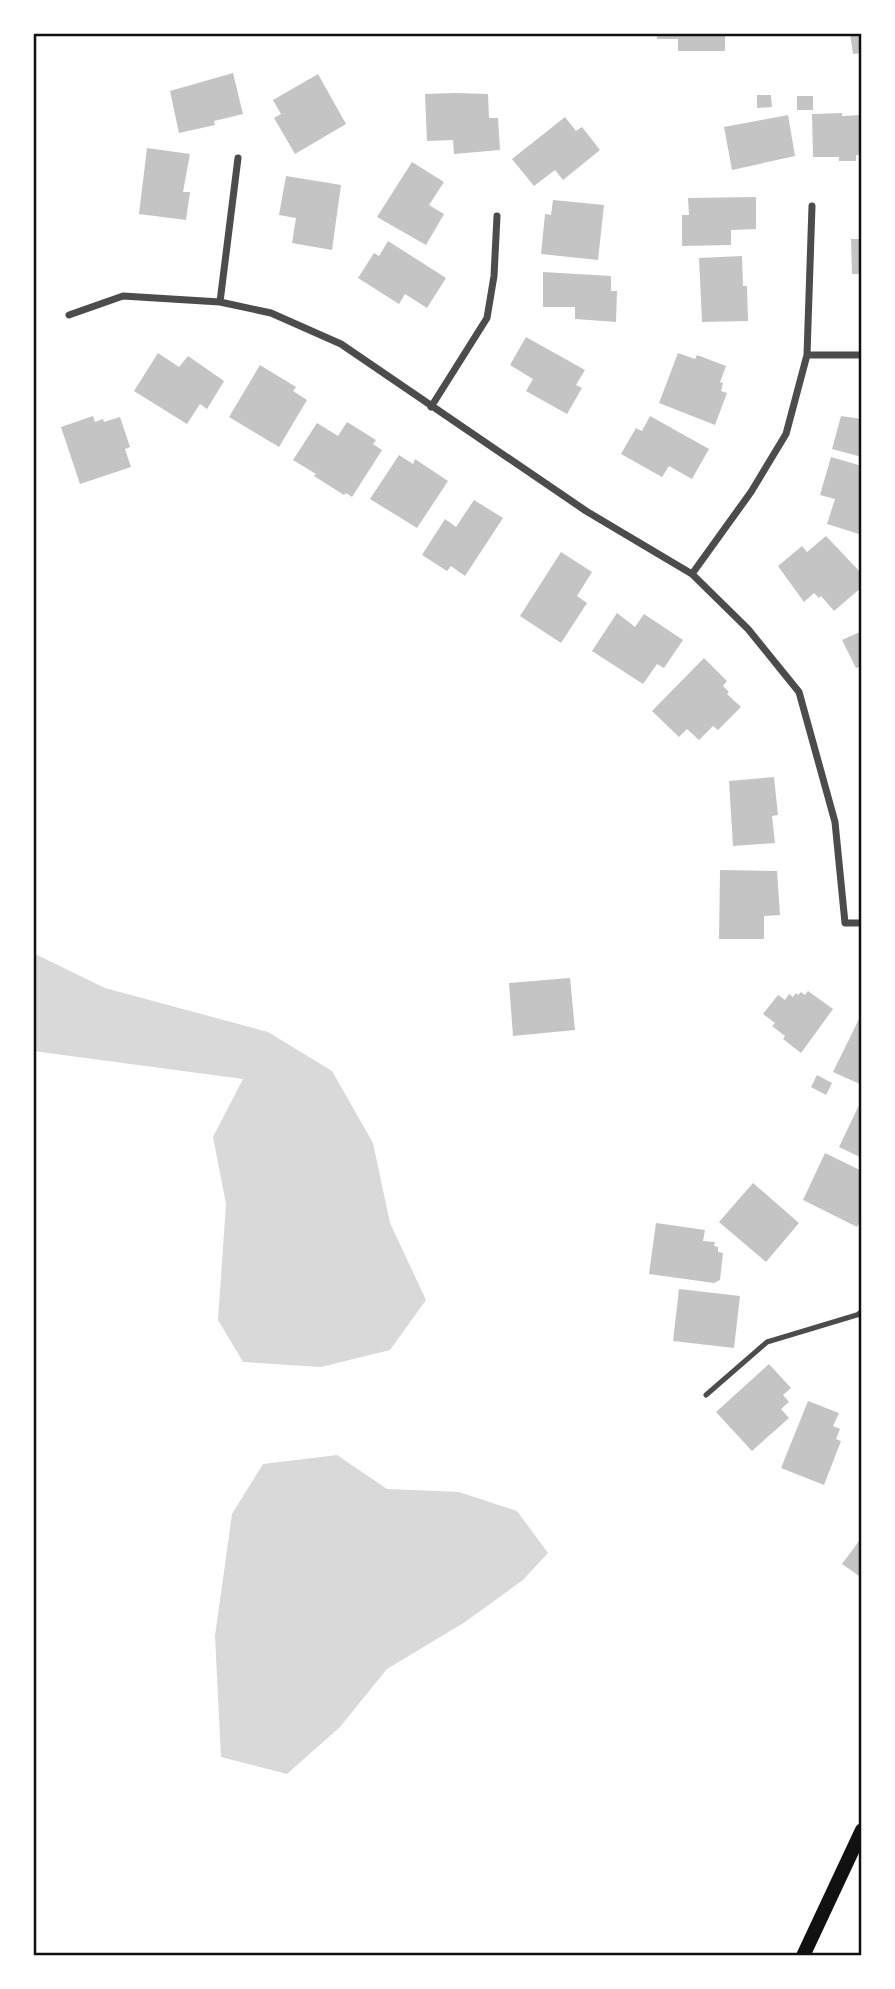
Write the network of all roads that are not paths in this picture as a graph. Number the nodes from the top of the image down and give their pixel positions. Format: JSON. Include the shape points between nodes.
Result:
{"nodes":[{"id":1,"x":238,"y":158,"type":"dead end"},
{"id":2,"x":812,"y":206,"type":"dead end"},
{"id":3,"x":497,"y":216,"type":"dead end"},
{"id":4,"x":220,"y":302,"type":"junction"},
{"id":5,"x":69,"y":315,"type":"dead end"},
{"id":6,"x":807,"y":355,"type":"junction"},
{"id":7,"x":862,"y":355,"type":"edge"},
{"id":8,"x":431,"y":407,"type":"junction"},
{"id":9,"x":692,"y":574,"type":"junction"},
{"id":10,"x":862,"y":923,"type":"edge"},
{"id":11,"x":861,"y":1314,"type":"edge"},
{"id":12,"x":706,"y":1395,"type":"dead end"},
{"id":13,"x":862,"y":1829,"type":"edge"},
{"id":14,"x":803,"y":1956,"type":"edge"}],
"edges":[{"from":1,"to":4,"type":"street"},
{"from":2,"to":6,"type":"street"},
{"from":3,"to":8,"type":"street","via":[[487,318]]},
{"from":4,"to":5,"type":"street","via":[[123,296]]},
{"from":4,"to":8,"type":"street","via":[[271,313],[341,344]]},
{"from":6,"to":7,"type":"street"},
{"from":6,"to":9,"type":"street","via":[[786,434]]},
{"from":8,"to":9,"type":"street","via":[[586,512]]},
{"from":9,"to":10,"type":"street","via":[[748,629],[799,692],[835,822],[845,923]]},
{"from":11,"to":12,"type":"lane","via":[[767,1342]]},
{"from":13,"to":14,"type":"main road"}]}
